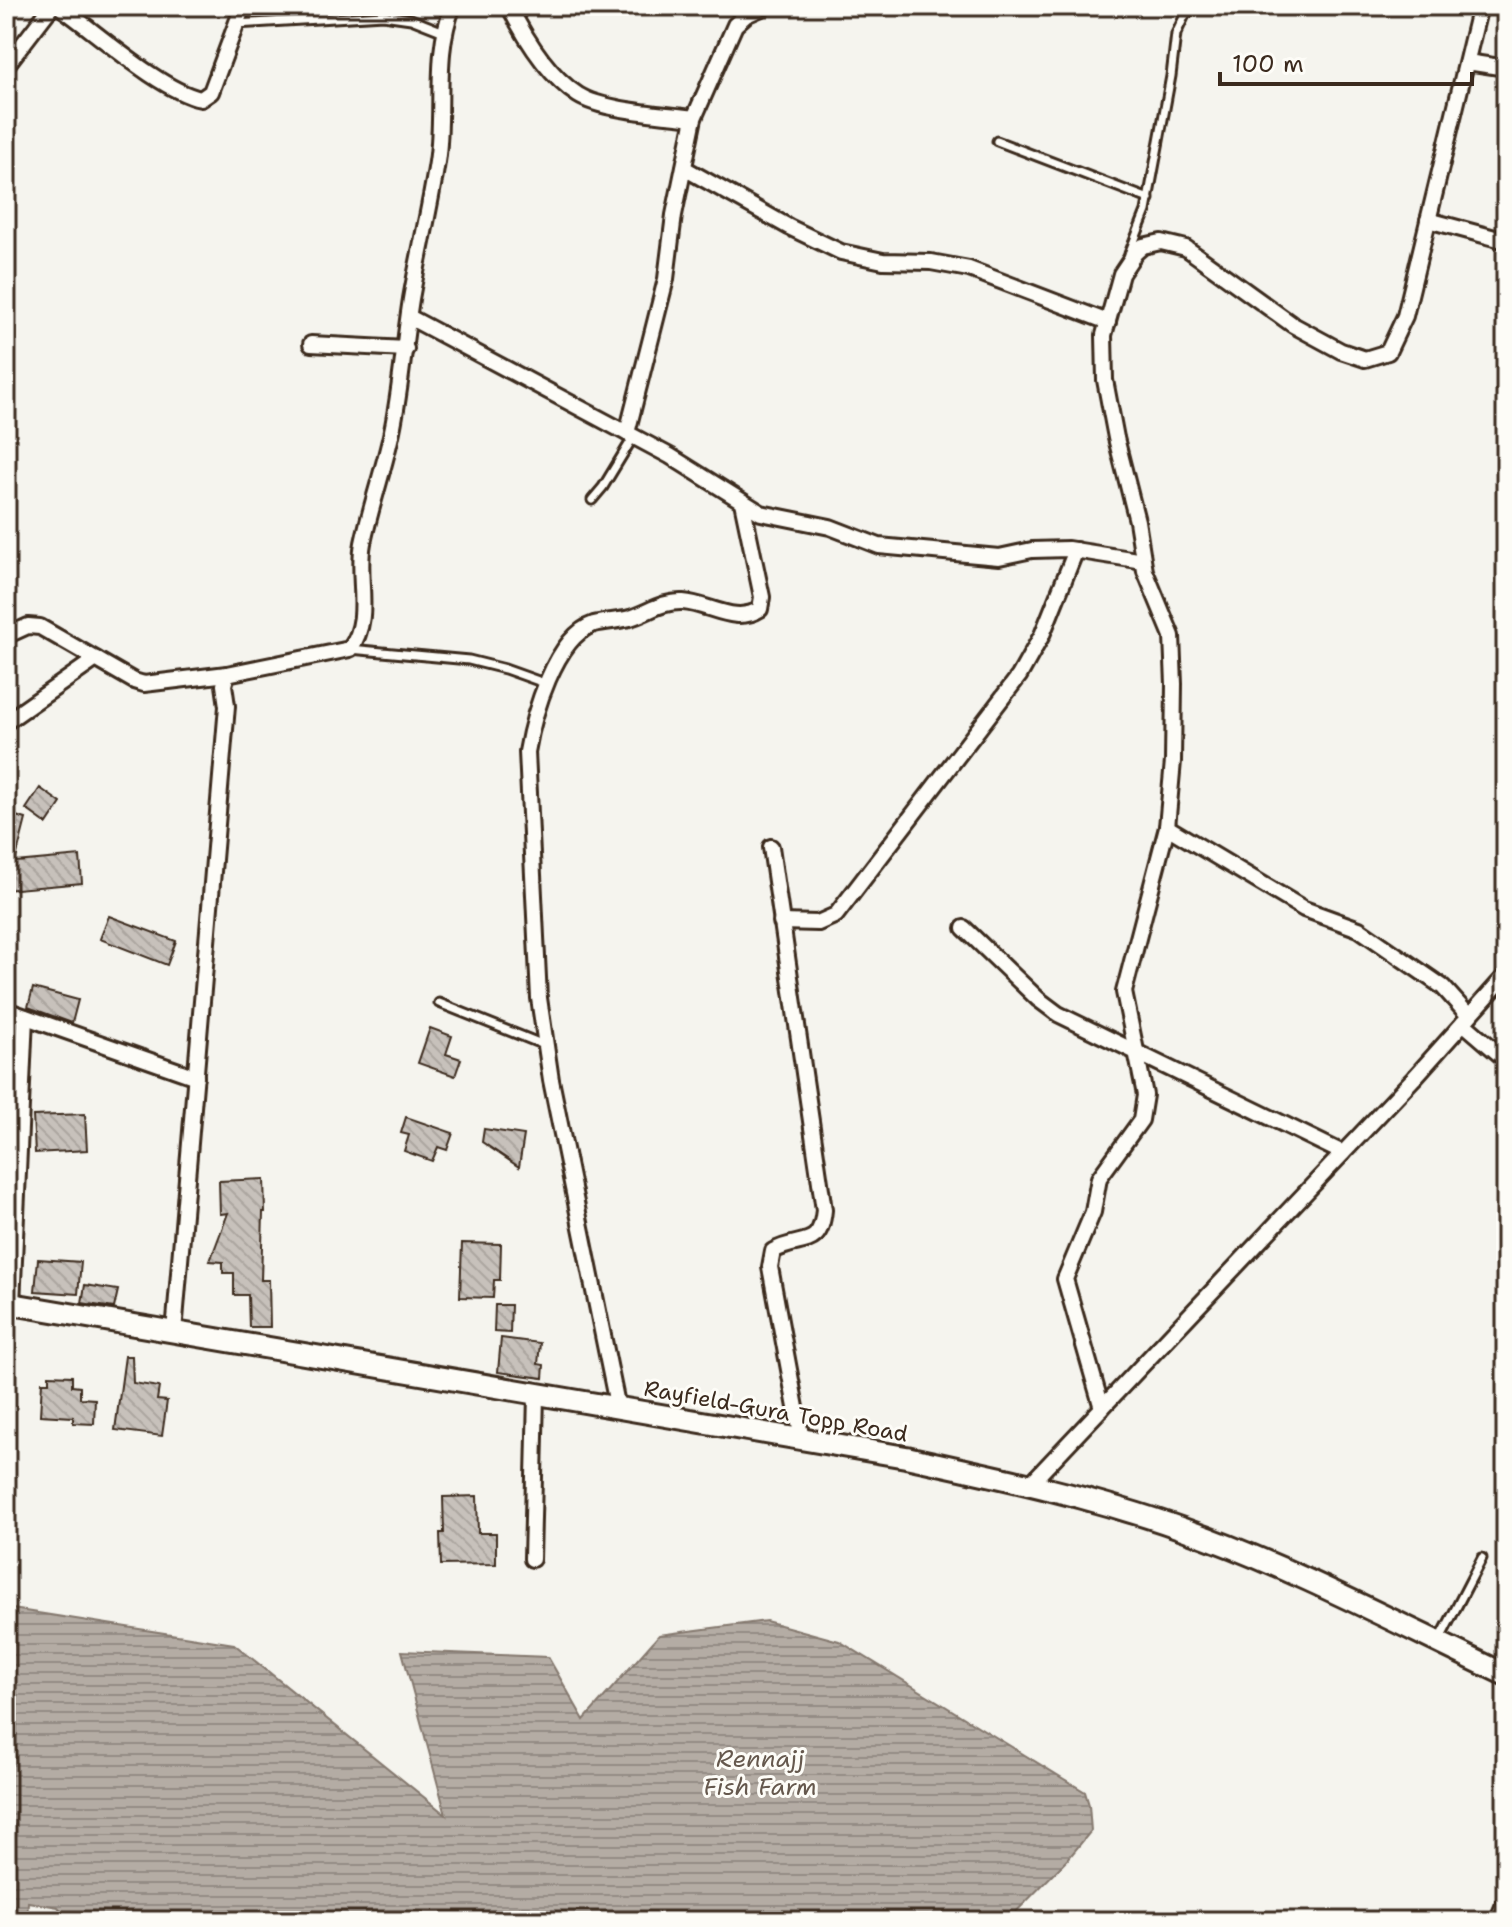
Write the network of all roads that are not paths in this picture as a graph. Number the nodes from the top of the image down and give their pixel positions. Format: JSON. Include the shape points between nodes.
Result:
{"nodes":[{"id":1,"x":52,"y":6,"type":"edge"},
{"id":2,"x":59,"y":6,"type":"edge"},
{"id":3,"x":243,"y":6,"type":"edge"},
{"id":4,"x":453,"y":6,"type":"edge"},
{"id":5,"x":509,"y":6,"type":"edge"},
{"id":6,"x":766,"y":6,"type":"edge"},
{"id":7,"x":1196,"y":6,"type":"edge"},
{"id":8,"x":1262,"y":6,"type":"edge"},
{"id":9,"x":1480,"y":6,"type":"edge"},
{"id":10,"x":1272,"y":8,"type":"dead end"},
{"id":11,"x":236,"y":24,"type":"junction"},
{"id":12,"x":444,"y":32,"type":"junction"},
{"id":13,"x":1467,"y":62,"type":"junction"},
{"id":14,"x":6,"y":66,"type":"edge"},
{"id":15,"x":1506,"y":68,"type":"edge"},
{"id":16,"x":694,"y":118,"type":"junction"},
{"id":17,"x":997,"y":141,"type":"dead end"},
{"id":18,"x":684,"y":168,"type":"junction"},
{"id":19,"x":1149,"y":199,"type":"junction"},
{"id":20,"x":1428,"y":220,"type":"junction"},
{"id":21,"x":1506,"y":241,"type":"edge"},
{"id":22,"x":1121,"y":274,"type":"junction"},
{"id":23,"x":409,"y":317,"type":"junction"},
{"id":24,"x":1108,"y":322,"type":"junction"},
{"id":25,"x":311,"y":344,"type":"dead end"},
{"id":26,"x":406,"y":349,"type":"junction"},
{"id":27,"x":630,"y":434,"type":"junction"},
{"id":28,"x":592,"y":500,"type":"dead end"},
{"id":29,"x":742,"y":502,"type":"junction"},
{"id":30,"x":1076,"y":550,"type":"junction"},
{"id":31,"x":1143,"y":561,"type":"junction"},
{"id":32,"x":6,"y":636,"type":"edge"},
{"id":33,"x":350,"y":649,"type":"junction"},
{"id":34,"x":96,"y":659,"type":"junction"},
{"id":35,"x":227,"y":674,"type":"junction"},
{"id":36,"x":547,"y":684,"type":"junction"},
{"id":37,"x":6,"y":722,"type":"edge"},
{"id":38,"x":1167,"y":827,"type":"junction"},
{"id":39,"x":771,"y":847,"type":"dead end"},
{"id":40,"x":781,"y":922,"type":"junction"},
{"id":41,"x":964,"y":928,"type":"dead end"},
{"id":42,"x":1506,"y":975,"type":"edge"},
{"id":43,"x":439,"y":1003,"type":"dead end"},
{"id":44,"x":6,"y":1010,"type":"edge"},
{"id":45,"x":25,"y":1017,"type":"junction"},
{"id":46,"x":1466,"y":1020,"type":"junction"},
{"id":47,"x":546,"y":1046,"type":"junction"},
{"id":48,"x":1136,"y":1051,"type":"junction"},
{"id":49,"x":1506,"y":1060,"type":"edge"},
{"id":50,"x":196,"y":1077,"type":"junction"},
{"id":51,"x":1343,"y":1153,"type":"junction"},
{"id":52,"x":9,"y":1304,"type":"edge"},
{"id":53,"x":174,"y":1332,"type":"junction"},
{"id":54,"x":536,"y":1395,"type":"junction"},
{"id":55,"x":1102,"y":1408,"type":"junction"},
{"id":56,"x":618,"y":1409,"type":"junction"},
{"id":57,"x":802,"y":1440,"type":"junction"},
{"id":58,"x":1030,"y":1484,"type":"junction"},
{"id":59,"x":1482,"y":1558,"type":"dead end"},
{"id":60,"x":532,"y":1559,"type":"dead end"},
{"id":61,"x":1438,"y":1643,"type":"junction"},
{"id":62,"x":1506,"y":1675,"type":"edge"},
{"id":63,"x":1506,"y":1900,"type":"edge"},
{"id":64,"x":1497,"y":1921,"type":"edge"}],
"edges":[{"from":1,"to":14,"type":"street"},
{"from":2,"to":11,"type":"street","via":[[136,64],[187,97],[201,99],[211,92]]},
{"from":3,"to":11,"type":"street"},
{"from":4,"to":12,"type":"street"},
{"from":5,"to":16,"type":"street","via":[[555,75],[579,96],[604,105]]},
{"from":6,"to":16,"type":"street","via":[[735,25]]},
{"from":7,"to":19,"type":"lane","via":[[1176,34]]},
{"from":8,"to":10,"type":"lane"},
{"from":9,"to":13,"type":"street"},
{"from":11,"to":12,"type":"lane","via":[[383,15]]},
{"from":12,"to":23,"type":"street","via":[[438,159]]},
{"from":13,"to":15,"type":"street"},
{"from":13,"to":20,"type":"street"},
{"from":16,"to":18,"type":"street"},
{"from":17,"to":19,"type":"lane"},
{"from":18,"to":24,"type":"street","via":[[841,252],[969,269]]},
{"from":18,"to":27,"type":"street","via":[[666,279]]},
{"from":19,"to":22,"type":"lane"},
{"from":20,"to":21,"type":"street"},
{"from":20,"to":22,"type":"street","via":[[1401,329],[1388,352],[1365,359],[1293,325],[1186,248],[1161,242],[1143,246]]},
{"from":22,"to":24,"type":"street"},
{"from":23,"to":26,"type":"street"},
{"from":23,"to":27,"type":"street"},
{"from":24,"to":31,"type":"street","via":[[1105,380]]},
{"from":25,"to":26,"type":"street"},
{"from":26,"to":33,"type":"street","via":[[392,433],[363,545],[363,622]]},
{"from":27,"to":28,"type":"lane"},
{"from":27,"to":29,"type":"street"},
{"from":29,"to":30,"type":"street","via":[[761,513],[830,527],[879,546],[999,557]]},
{"from":29,"to":36,"type":"street","via":[[760,609],[737,616],[685,602],[664,603],[635,616],[593,624],[577,635]]},
{"from":30,"to":31,"type":"street"},
{"from":30,"to":40,"type":"street","via":[[1042,635],[1019,676],[836,915],[818,923]]},
{"from":31,"to":38,"type":"street","via":[[1172,636]]},
{"from":32,"to":34,"type":"street","via":[[28,626],[40,627]]},
{"from":33,"to":35,"type":"street"},
{"from":33,"to":36,"type":"lane","via":[[469,660]]},
{"from":34,"to":35,"type":"street","via":[[144,684]]},
{"from":34,"to":37,"type":"street"},
{"from":35,"to":50,"type":"street"},
{"from":36,"to":47,"type":"street","via":[[527,752]]},
{"from":38,"to":46,"type":"street","via":[[1304,909],[1359,929],[1443,987]]},
{"from":38,"to":48,"type":"street","via":[[1124,992]]},
{"from":39,"to":40,"type":"street"},
{"from":40,"to":57,"type":"street","via":[[824,1210],[822,1229],[811,1240],[773,1251],[770,1267]]},
{"from":41,"to":48,"type":"street","via":[[1058,1014]]},
{"from":42,"to":46,"type":"street"},
{"from":43,"to":47,"type":"lane"},
{"from":44,"to":45,"type":"street"},
{"from":45,"to":50,"type":"street"},
{"from":45,"to":52,"type":"street"},
{"from":46,"to":49,"type":"street"},
{"from":46,"to":51,"type":"street"},
{"from":47,"to":56,"type":"street"},
{"from":48,"to":51,"type":"street"},
{"from":48,"to":55,"type":"street","via":[[1145,1095],[1141,1120],[1099,1178],[1093,1212],[1065,1279]]},
{"from":50,"to":53,"type":"street"},
{"from":51,"to":55,"type":"street"},
{"from":52,"to":53,"type":"street","name":"Rayfield-Gura Topp Road"},
{"from":53,"to":54,"type":"street","name":"Rayfield-Gura Topp Road"},
{"from":54,"to":56,"type":"street","name":"Rayfield-Gura Topp Road"},
{"from":54,"to":60,"type":"street"},
{"from":55,"to":58,"type":"street"},
{"from":56,"to":57,"type":"street","name":"Rayfield-Gura Topp Road"},
{"from":57,"to":58,"type":"street","name":"Rayfield-Gura Topp Road"},
{"from":58,"to":61,"type":"street","name":"Rayfield-Gura Topp Road","via":[[1181,1528],[1255,1556]]},
{"from":59,"to":61,"type":"lane"},
{"from":61,"to":62,"type":"street","name":"Rayfield-Gura Topp Road"},
{"from":63,"to":64,"type":"street"}]}
